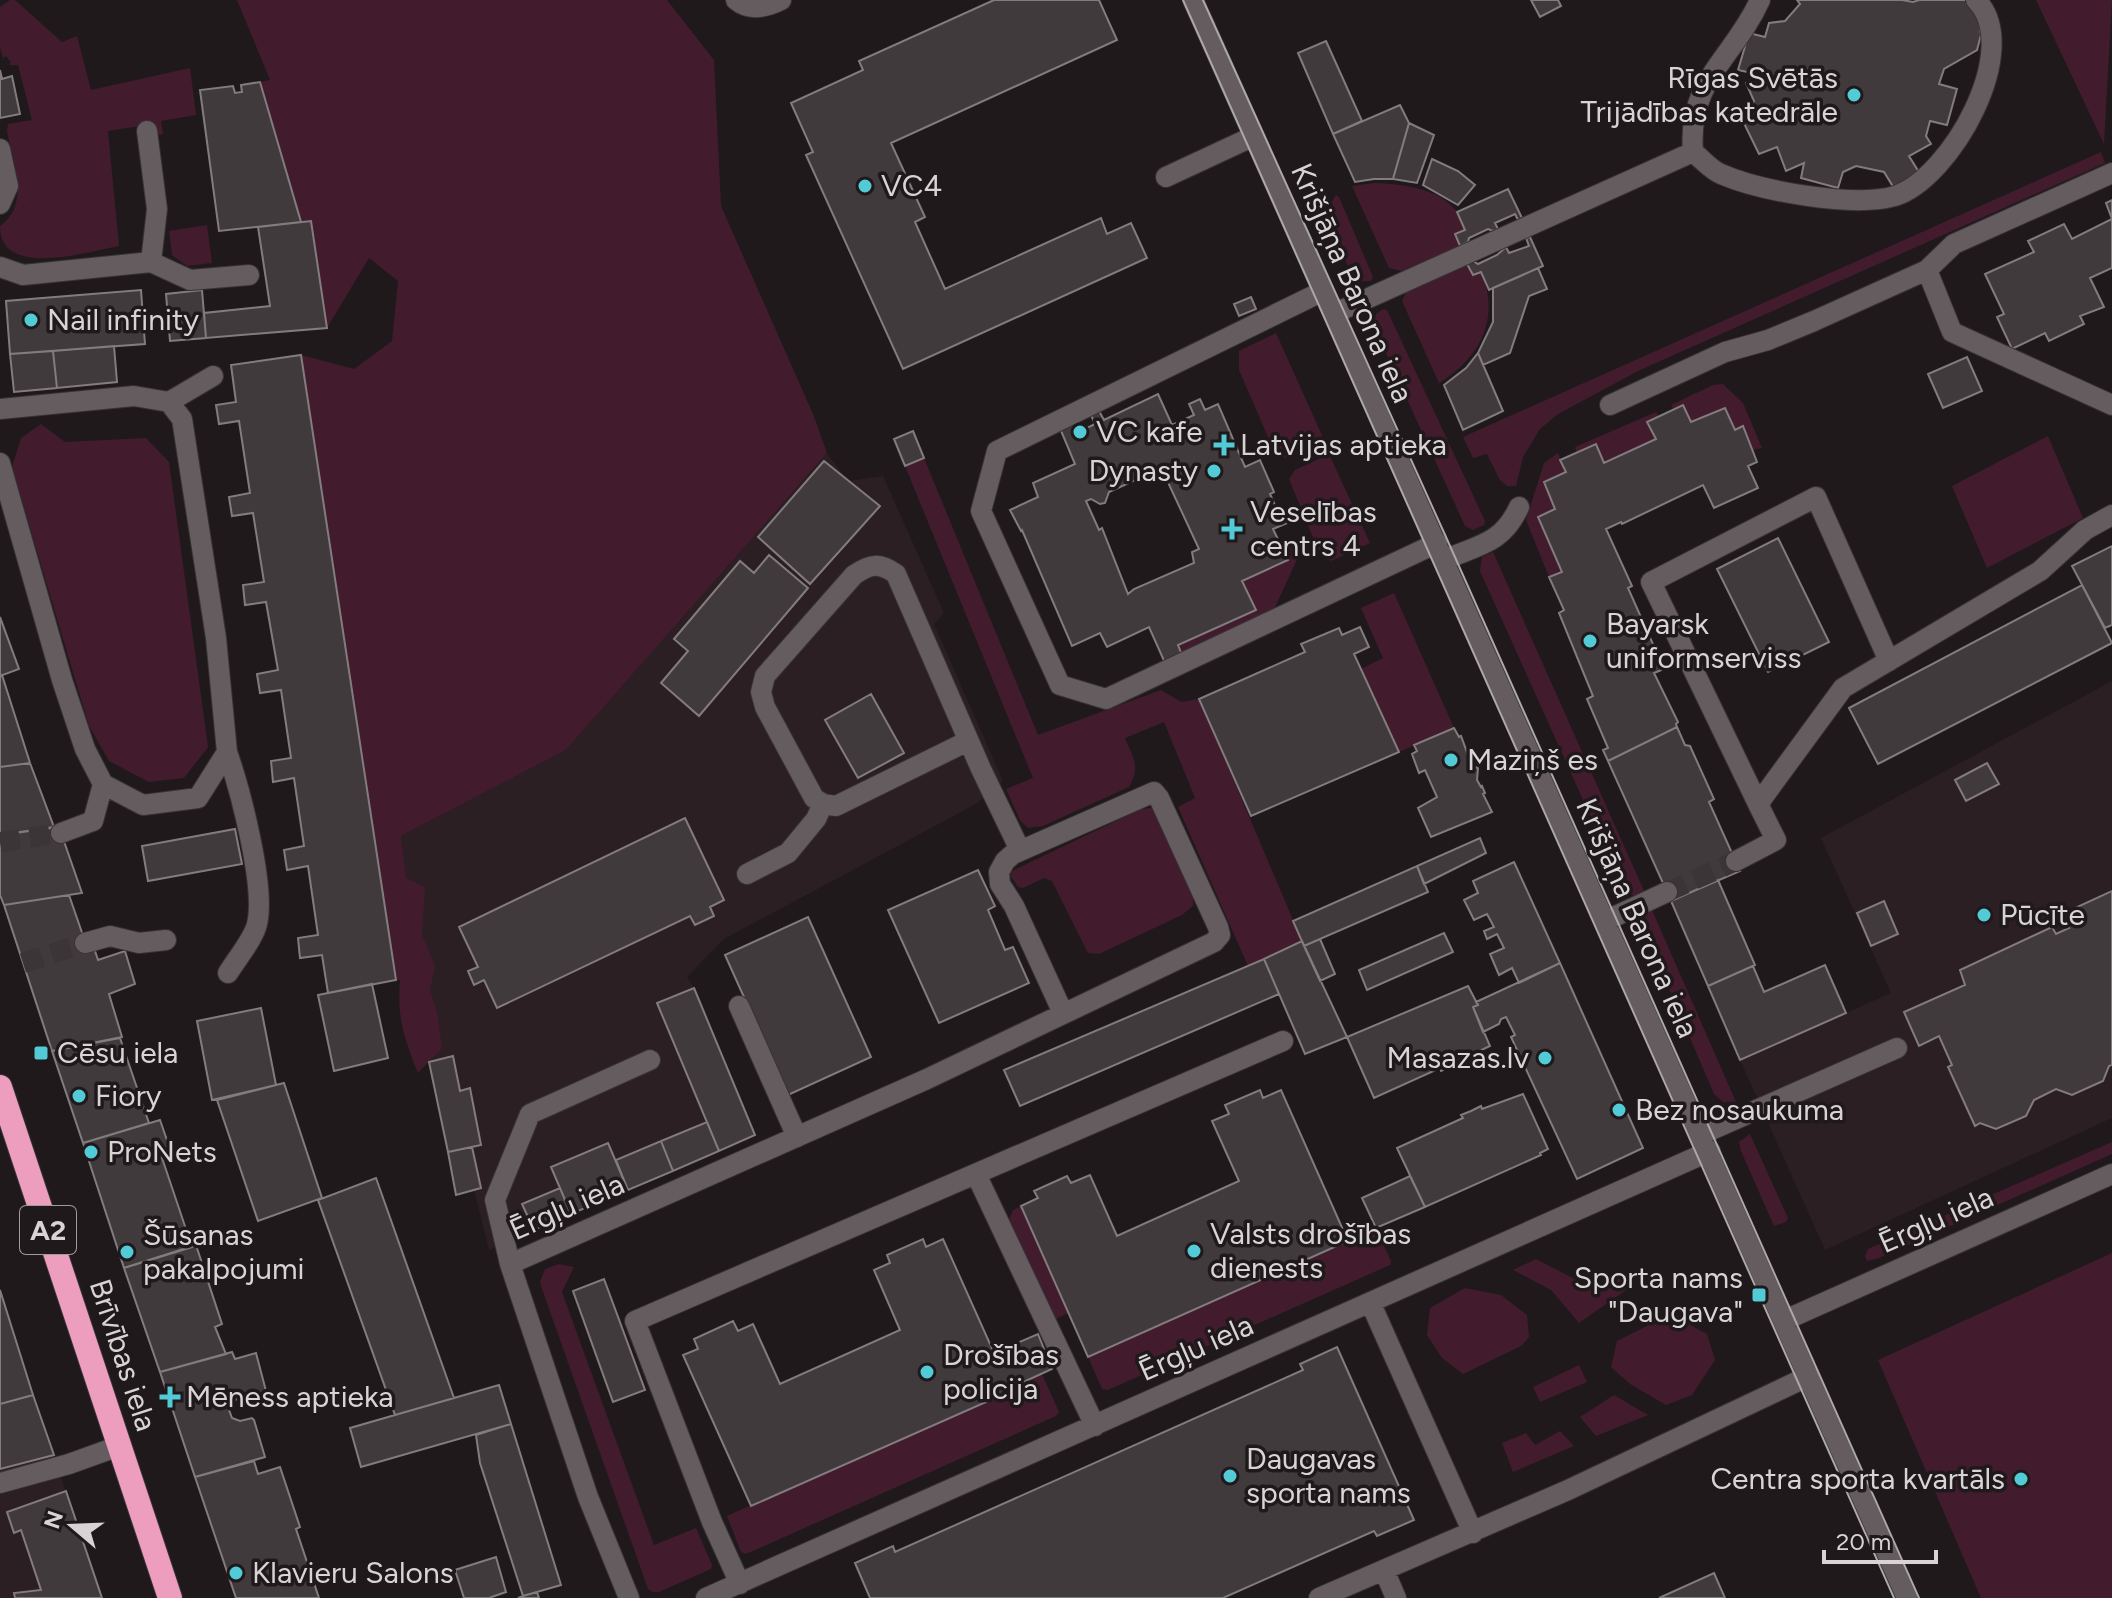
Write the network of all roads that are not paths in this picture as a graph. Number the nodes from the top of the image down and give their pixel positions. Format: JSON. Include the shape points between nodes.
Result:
{"nodes":[{"id":1,"x":736,"y":0,"type":"edge"},
{"id":2,"x":781,"y":0,"type":"edge"},
{"id":3,"x":1193,"y":0,"type":"edge"},
{"id":4,"x":1760,"y":0,"type":"edge"},
{"id":5,"x":1976,"y":0,"type":"edge"},
{"id":6,"x":147,"y":131,"type":"dead end"},
{"id":7,"x":1254,"y":136,"type":"junction"},
{"id":8,"x":0,"y":149,"type":"edge"},
{"id":9,"x":1693,"y":152,"type":"junction"},
{"id":10,"x":2112,"y":173,"type":"edge"},
{"id":11,"x":1166,"y":177,"type":"dead end"},
{"id":12,"x":0,"y":204,"type":"edge"},
{"id":13,"x":151,"y":262,"type":"junction"},
{"id":14,"x":0,"y":267,"type":"edge"},
{"id":15,"x":1927,"y":270,"type":"junction"},
{"id":16,"x":249,"y":275,"type":"dead end"},
{"id":17,"x":1323,"y":291,"type":"junction"},
{"id":18,"x":1333,"y":314,"type":"junction"},
{"id":19,"x":213,"y":376,"type":"dead end"},
{"id":20,"x":169,"y":402,"type":"junction"},
{"id":21,"x":1610,"y":405,"type":"dead end"},
{"id":22,"x":2112,"y":405,"type":"edge"},
{"id":23,"x":0,"y":409,"type":"edge"},
{"id":24,"x":0,"y":463,"type":"edge"},
{"id":25,"x":1519,"y":507,"type":"dead end"},
{"id":26,"x":2112,"y":515,"type":"edge"},
{"id":27,"x":1441,"y":552,"type":"junction"},
{"id":28,"x":1889,"y":661,"type":"junction"},
{"id":29,"x":968,"y":741,"type":"junction"},
{"id":30,"x":227,"y":752,"type":"junction"},
{"id":31,"x":103,"y":784,"type":"junction"},
{"id":32,"x":823,"y":804,"type":"junction"},
{"id":33,"x":1758,"y":804,"type":"junction"},
{"id":34,"x":61,"y":833,"type":"tunnel mouth"},
{"id":35,"x":1020,"y":850,"type":"junction"},
{"id":36,"x":1736,"y":861,"type":"tunnel mouth"},
{"id":37,"x":747,"y":874,"type":"dead end"},
{"id":38,"x":1667,"y":892,"type":"tunnel mouth"},
{"id":39,"x":1605,"y":921,"type":"junction"},
{"id":40,"x":166,"y":940,"type":"dead end"},
{"id":41,"x":85,"y":943,"type":"tunnel mouth"},
{"id":42,"x":228,"y":973,"type":"dead end"},
{"id":43,"x":739,"y":1006,"type":"dead end"},
{"id":44,"x":1063,"y":1013,"type":"junction"},
{"id":45,"x":1283,"y":1041,"type":"dead end"},
{"id":46,"x":1897,"y":1048,"type":"dead end"},
{"id":47,"x":650,"y":1060,"type":"dead end"},
{"id":48,"x":0,"y":1087,"type":"edge"},
{"id":49,"x":797,"y":1137,"type":"junction"},
{"id":50,"x":1706,"y":1142,"type":"junction"},
{"id":51,"x":976,"y":1174,"type":"junction"},
{"id":52,"x":2112,"y":1174,"type":"edge"},
{"id":53,"x":510,"y":1264,"type":"junction"},
{"id":54,"x":1371,"y":1304,"type":"junction"},
{"id":55,"x":1783,"y":1321,"type":"junction"},
{"id":56,"x":1809,"y":1376,"type":"junction"},
{"id":57,"x":1095,"y":1426,"type":"junction"},
{"id":58,"x":119,"y":1446,"type":"junction"},
{"id":59,"x":0,"y":1483,"type":"edge"},
{"id":60,"x":1473,"y":1533,"type":"junction"},
{"id":61,"x":1384,"y":1570,"type":"junction"},
{"id":62,"x":740,"y":1584,"type":"junction"},
{"id":63,"x":170,"y":1598,"type":"edge"},
{"id":64,"x":629,"y":1598,"type":"edge"},
{"id":65,"x":706,"y":1598,"type":"edge"},
{"id":66,"x":1319,"y":1598,"type":"edge"},
{"id":67,"x":1396,"y":1598,"type":"edge"},
{"id":68,"x":1907,"y":1598,"type":"edge"}],
"edges":[{"from":1,"to":2,"type":"street","via":[[765,8]]},
{"from":3,"to":7,"type":"street","name":"Krišjāņa Barona iela"},
{"from":4,"to":9,"type":"street","via":[[1694,110]]},
{"from":5,"to":9,"type":"street","via":[[1985,8],[1993,43],[1977,105],[1964,131],[1926,179],[1896,196],[1855,201],[1770,188],[1718,173]]},
{"from":6,"to":13,"type":"street","via":[[157,209]]},
{"from":7,"to":11,"type":"street"},
{"from":7,"to":17,"type":"street","name":"Krišjāņa Barona iela"},
{"from":8,"to":12,"type":"street","via":[[8,186]]},
{"from":9,"to":18,"type":"street"},
{"from":10,"to":15,"type":"street","via":[[1954,244]]},
{"from":13,"to":14,"type":"street","via":[[23,275]]},
{"from":13,"to":16,"type":"street","via":[[190,280]]},
{"from":15,"to":21,"type":"street"},
{"from":15,"to":22,"type":"street","via":[[1952,332]]},
{"from":17,"to":18,"type":"street","name":"Krišjāņa Barona iela"},
{"from":17,"to":27,"type":"street","via":[[997,451],[981,511],[1060,685],[1106,699]]},
{"from":18,"to":27,"type":"street","name":"Krišjāņa Barona iela"},
{"from":19,"to":20,"type":"street"},
{"from":20,"to":23,"type":"street","via":[[134,396]]},
{"from":20,"to":30,"type":"street","via":[[182,419],[216,638]]},
{"from":24,"to":31,"type":"street","via":[[62,680]]},
{"from":25,"to":27,"type":"street","via":[[1500,536]]},
{"from":26,"to":28,"type":"street","via":[[2085,530],[2040,571]]},
{"from":27,"to":39,"type":"street","name":"Krišjāņa Barona iela"},
{"from":28,"to":33,"type":"street","via":[[1843,688]]},
{"from":28,"to":33,"type":"street","via":[[1816,497],[1651,582]]},
{"from":29,"to":32,"type":"street","via":[[836,806]]},
{"from":29,"to":32,"type":"street","via":[[896,574],[884,565],[869,565],[854,575],[765,676],[761,692],[814,798]]},
{"from":29,"to":35,"type":"street"},
{"from":30,"to":31,"type":"street","via":[[198,798],[143,805]]},
{"from":30,"to":42,"type":"street","via":[[240,789],[258,889],[257,926]]},
{"from":31,"to":34,"type":"street","via":[[93,821]]},
{"from":32,"to":37,"type":"street","via":[[788,853]]},
{"from":33,"to":36,"type":"street","via":[[1776,840]]},
{"from":35,"to":44,"type":"street","via":[[1005,861],[1000,884]]},
{"from":35,"to":44,"type":"street","name":"Ērgļu iela","via":[[1154,792],[1220,935]]},
{"from":38,"to":39,"type":"street"},
{"from":39,"to":50,"type":"street","name":"Krišjāņa Barona iela"},
{"from":40,"to":41,"type":"street","via":[[139,943],[110,936]]},
{"from":43,"to":49,"type":"street"},
{"from":44,"to":49,"type":"street","name":"Ērgļu iela"},
{"from":45,"to":51,"type":"street"},
{"from":46,"to":50,"type":"street","name":"Ērgļu iela"},
{"from":47,"to":53,"type":"street","via":[[530,1114],[495,1200]]},
{"from":48,"to":58,"type":"highway","name":"Brīvības iela","number":"A2"},
{"from":49,"to":53,"type":"street","name":"Ērgļu iela"},
{"from":50,"to":54,"type":"street","name":"Ērgļu iela"},
{"from":50,"to":55,"type":"street","name":"Krišjāņa Barona iela"},
{"from":51,"to":57,"type":"street"},
{"from":51,"to":62,"type":"street","via":[[635,1321]]},
{"from":52,"to":55,"type":"street","name":"Ērgļu iela"},
{"from":53,"to":64,"type":"street","name":"Ērgļu iela","via":[[588,1497]]},
{"from":54,"to":57,"type":"street","name":"Ērgļu iela"},
{"from":54,"to":60,"type":"street"},
{"from":55,"to":56,"type":"street","name":"Krišjāņa Barona iela"},
{"from":56,"to":60,"type":"street"},
{"from":56,"to":68,"type":"street","name":"Krišjāņa Barona iela"},
{"from":57,"to":62,"type":"street","name":"Ērgļu iela"},
{"from":58,"to":59,"type":"street"},
{"from":58,"to":63,"type":"highway","name":"Brīvības iela","number":"A2"},
{"from":60,"to":61,"type":"street"},
{"from":61,"to":66,"type":"street"},
{"from":61,"to":67,"type":"street"},
{"from":62,"to":65,"type":"street","name":"Ērgļu iela"}]}
